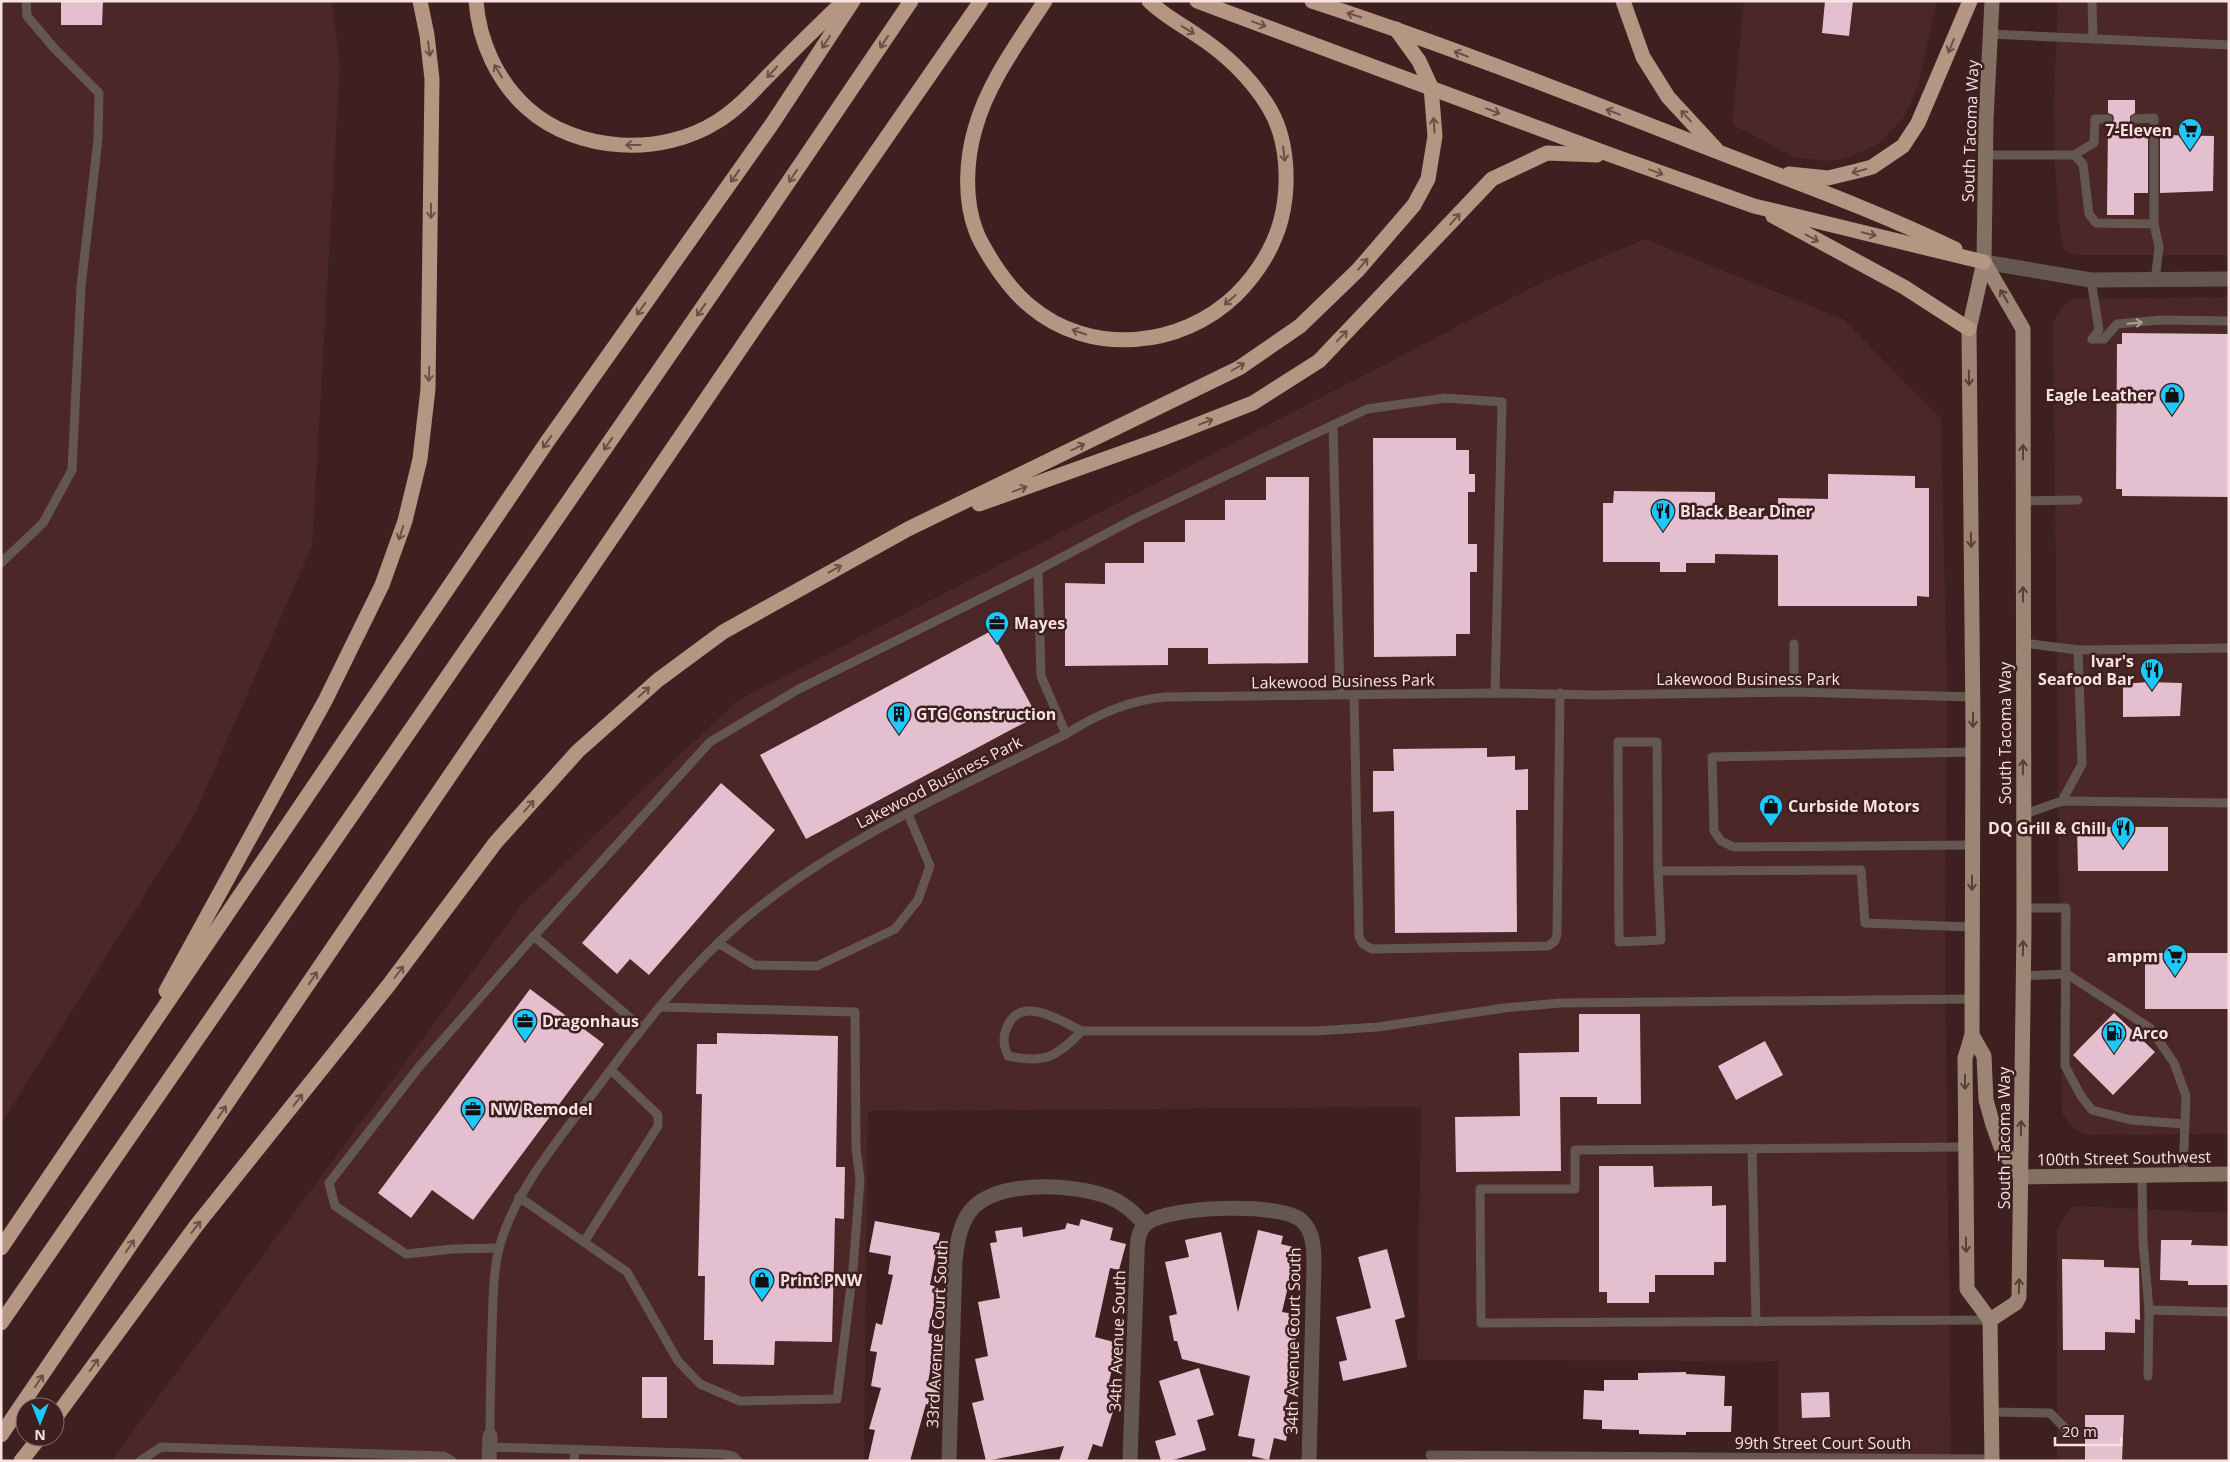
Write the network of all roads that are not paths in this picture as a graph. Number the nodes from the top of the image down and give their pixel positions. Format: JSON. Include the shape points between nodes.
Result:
{"nodes":[{"id":1,"x":26,"y":1,"type":"edge"},
{"id":2,"x":420,"y":1,"type":"edge"},
{"id":3,"x":476,"y":1,"type":"edge"},
{"id":4,"x":844,"y":1,"type":"edge"},
{"id":5,"x":853,"y":1,"type":"edge"},
{"id":6,"x":911,"y":1,"type":"edge"},
{"id":7,"x":981,"y":1,"type":"edge"},
{"id":8,"x":1045,"y":1,"type":"edge"},
{"id":9,"x":1149,"y":1,"type":"edge"},
{"id":10,"x":1197,"y":1,"type":"edge"},
{"id":11,"x":1312,"y":1,"type":"edge"},
{"id":12,"x":1623,"y":1,"type":"edge"},
{"id":13,"x":1970,"y":1,"type":"edge"},
{"id":14,"x":1992,"y":1,"type":"edge"},
{"id":15,"x":2092,"y":3,"type":"edge"},
{"id":16,"x":1396,"y":29,"type":"junction"},
{"id":17,"x":1990,"y":34,"type":"junction"},
{"id":18,"x":2093,"y":39,"type":"junction"},
{"id":19,"x":2229,"y":45,"type":"edge"},
{"id":20,"x":1431,"y":87,"type":"junction"},
{"id":21,"x":2108,"y":119,"type":"dead end"},
{"id":22,"x":2135,"y":119,"type":"dead end"},
{"id":23,"x":1718,"y":152,"type":"junction"},
{"id":24,"x":1610,"y":155,"type":"junction"},
{"id":25,"x":1986,"y":155,"type":"junction"},
{"id":26,"x":2074,"y":155,"type":"junction"},
{"id":27,"x":1770,"y":172,"type":"junction"},
{"id":28,"x":1754,"y":206,"type":"junction"},
{"id":29,"x":2154,"y":224,"type":"junction"},
{"id":30,"x":1984,"y":262,"type":"junction"},
{"id":31,"x":2229,"y":278,"type":"edge"},
{"id":32,"x":2091,"y":280,"type":"junction"},
{"id":33,"x":2155,"y":281,"type":"junction"},
{"id":34,"x":2229,"y":321,"type":"edge"},
{"id":35,"x":1969,"y":329,"type":"junction"},
{"id":36,"x":1334,"y":425,"type":"junction"},
{"id":37,"x":2078,"y":500,"type":"dead end"},
{"id":38,"x":2022,"y":501,"type":"junction"},
{"id":39,"x":908,"y":529,"type":"junction"},
{"id":40,"x":1,"y":563,"type":"edge"},
{"id":41,"x":1038,"y":570,"type":"junction"},
{"id":42,"x":2023,"y":642,"type":"junction"},
{"id":43,"x":1794,"y":644,"type":"dead end"},
{"id":44,"x":2229,"y":648,"type":"edge"},
{"id":45,"x":2078,"y":650,"type":"junction"},
{"id":46,"x":1794,"y":692,"type":"junction"},
{"id":47,"x":1495,"y":693,"type":"junction"},
{"id":48,"x":1560,"y":693,"type":"junction"},
{"id":49,"x":1340,"y":695,"type":"junction"},
{"id":50,"x":1354,"y":695,"type":"junction"},
{"id":51,"x":1973,"y":696,"type":"junction"},
{"id":52,"x":1066,"y":734,"type":"junction"},
{"id":53,"x":1973,"y":752,"type":"junction"},
{"id":54,"x":2062,"y":801,"type":"junction"},
{"id":55,"x":2229,"y":803,"type":"edge"},
{"id":56,"x":908,"y":814,"type":"junction"},
{"id":57,"x":2022,"y":815,"type":"junction"},
{"id":58,"x":1972,"y":845,"type":"junction"},
{"id":59,"x":1658,"y":871,"type":"junction"},
{"id":60,"x":2023,"y":908,"type":"junction"},
{"id":61,"x":1972,"y":928,"type":"junction"},
{"id":62,"x":534,"y":936,"type":"junction"},
{"id":63,"x":718,"y":943,"type":"junction"},
{"id":64,"x":2067,"y":974,"type":"junction"},
{"id":65,"x":2023,"y":976,"type":"junction"},
{"id":66,"x":1972,"y":999,"type":"junction"},
{"id":67,"x":660,"y":1007,"type":"junction"},
{"id":68,"x":642,"y":1028,"type":"junction"},
{"id":69,"x":1082,"y":1031,"type":"junction"},
{"id":70,"x":1972,"y":1035,"type":"junction"},
{"id":71,"x":611,"y":1070,"type":"junction"},
{"id":72,"x":122,"y":1072,"type":"junction"},
{"id":73,"x":2185,"y":1124,"type":"junction"},
{"id":74,"x":1965,"y":1147,"type":"junction"},
{"id":75,"x":1752,"y":1149,"type":"junction"},
{"id":76,"x":2183,"y":1174,"type":"junction"},
{"id":77,"x":2229,"y":1174,"type":"edge"},
{"id":78,"x":2142,"y":1175,"type":"junction"},
{"id":79,"x":2021,"y":1177,"type":"junction"},
{"id":80,"x":519,"y":1197,"type":"junction"},
{"id":81,"x":1145,"y":1225,"type":"junction"},
{"id":82,"x":584,"y":1242,"type":"junction"},
{"id":83,"x":1,"y":1248,"type":"edge"},
{"id":84,"x":499,"y":1248,"type":"junction"},
{"id":85,"x":2149,"y":1310,"type":"junction"},
{"id":86,"x":2229,"y":1312,"type":"edge"},
{"id":87,"x":1990,"y":1320,"type":"junction"},
{"id":88,"x":1756,"y":1322,"type":"junction"},
{"id":89,"x":1,"y":1323,"type":"edge"},
{"id":90,"x":2148,"y":1376,"type":"dead end"},
{"id":91,"x":65,"y":1404,"type":"edge"},
{"id":92,"x":1991,"y":1412,"type":"junction"},
{"id":93,"x":2069,"y":1432,"type":"dead end"},
{"id":94,"x":1,"y":1436,"type":"edge"},
{"id":95,"x":32,"y":1447,"type":"edge"},
{"id":96,"x":489,"y":1448,"type":"edge"},
{"id":97,"x":575,"y":1449,"type":"junction"},
{"id":98,"x":1430,"y":1455,"type":"dead end"},
{"id":99,"x":1493,"y":1458,"type":"edge"},
{"id":100,"x":1653,"y":1458,"type":"edge"},
{"id":101,"x":1992,"y":1460,"type":"edge"},
{"id":102,"x":21,"y":1461,"type":"edge"},
{"id":103,"x":140,"y":1461,"type":"edge"},
{"id":104,"x":452,"y":1461,"type":"edge"},
{"id":105,"x":574,"y":1461,"type":"edge"},
{"id":106,"x":738,"y":1461,"type":"edge"},
{"id":107,"x":949,"y":1461,"type":"edge"},
{"id":108,"x":1130,"y":1461,"type":"edge"},
{"id":109,"x":1309,"y":1461,"type":"edge"}],
"edges":[{"from":1,"to":40,"type":"lane","via":[[27,16],[99,93],[98,138],[81,286],[72,470],[43,523]]},
{"from":2,"to":72,"type":"highway","one_way":true,"via":[[432,79],[430,342],[424,436],[413,493],[394,554],[366,618],[302,745]]},
{"from":4,"to":3,"type":"highway","one_way":true,"via":[[727,116],[680,138],[636,145],[583,138],[555,127],[529,110],[512,92],[492,61],[480,29]]},
{"from":5,"to":72,"type":"highway","one_way":true,"via":[[772,124],[541,450]]},
{"from":6,"to":89,"type":"highway","one_way":true},
{"from":94,"to":7,"type":"highway","one_way":true,"via":[[758,323]]},
{"from":9,"to":8,"type":"highway","one_way":true,"via":[[1214,48],[1249,81],[1268,106],[1283,147],[1286,176],[1284,210],[1262,264],[1246,285],[1212,315],[1190,327],[1144,340],[1118,341],[1066,328],[1031,307],[995,266],[978,236],[972,217],[968,172],[982,108]]},
{"from":10,"to":20,"type":"highway","one_way":true},
{"from":16,"to":11,"type":"highway","one_way":true},
{"from":23,"to":12,"type":"highway","one_way":true,"via":[[1668,97],[1643,57]]},
{"from":13,"to":27,"type":"highway","one_way":true,"via":[[1918,123],[1903,146],[1872,167],[1828,178]]},
{"from":14,"to":17,"type":"main road","name":"South Tacoma Way"},
{"from":15,"to":18,"type":"lane"},
{"from":16,"to":20,"type":"highway","via":[[1419,61]]},
{"from":23,"to":16,"type":"highway","one_way":true},
{"from":17,"to":18,"type":"lane"},
{"from":17,"to":25,"type":"main road","name":"South Tacoma Way"},
{"from":18,"to":19,"type":"lane"},
{"from":20,"to":24,"type":"highway","one_way":true},
{"from":39,"to":20,"type":"highway","one_way":true,"via":[[1239,368],[1300,326],[1358,270],[1414,205],[1428,179],[1435,136]]},
{"from":21,"to":26,"type":"lane","via":[[2095,119],[2094,143]]},
{"from":22,"to":29,"type":"lane","via":[[2154,118]]},
{"from":23,"to":27,"type":"highway"},
{"from":24,"to":28,"type":"highway","one_way":true},
{"from":39,"to":24,"type":"highway","one_way":true,"via":[[1253,403],[1319,360],[1492,178],[1547,153]]},
{"from":25,"to":26,"type":"lane"},
{"from":25,"to":30,"type":"main road","name":"South Tacoma Way"},
{"from":26,"to":29,"type":"lane","via":[[2084,164],[2089,214],[2096,223]]},
{"from":27,"to":30,"type":"highway","via":[[1898,221]]},
{"from":28,"to":30,"type":"highway","one_way":true},
{"from":28,"to":35,"type":"highway","one_way":true,"via":[[1904,286]]},
{"from":29,"to":33,"type":"lane","via":[[2159,247]]},
{"from":30,"to":32,"type":"street"},
{"from":30,"to":35,"type":"main road","name":"South Tacoma Way"},
{"from":38,"to":30,"type":"main road","name":"South Tacoma Way","one_way":true,"via":[[2023,330]]},
{"from":31,"to":33,"type":"street"},
{"from":32,"to":33,"type":"street"},
{"from":32,"to":34,"type":"lane","one_way":true,"via":[[2099,330],[2092,340],[2104,339],[2117,324],[2160,320]]},
{"from":35,"to":51,"type":"main road","name":"South Tacoma Way","one_way":true},
{"from":36,"to":41,"type":"lane","via":[[1134,519]]},
{"from":36,"to":47,"type":"lane","via":[[1367,409],[1445,398],[1502,402]]},
{"from":36,"to":49,"type":"lane"},
{"from":37,"to":38,"type":"lane"},
{"from":42,"to":38,"type":"main road","name":"South Tacoma Way","one_way":true},
{"from":91,"to":39,"type":"highway","one_way":true,"via":[[196,1226],[388,986],[496,842],[578,751],[658,680],[724,632]]},
{"from":41,"to":52,"type":"lane","via":[[1041,676]]},
{"from":41,"to":62,"type":"lane","via":[[797,690],[710,742]]},
{"from":42,"to":45,"type":"lane"},
{"from":57,"to":42,"type":"main road","name":"South Tacoma Way","one_way":true},
{"from":43,"to":46,"type":"lane"},
{"from":44,"to":45,"type":"lane"},
{"from":45,"to":54,"type":"lane","via":[[2082,764]]},
{"from":46,"to":48,"type":"lane","name":"Lakewood Business Park"},
{"from":46,"to":51,"type":"lane","name":"Lakewood Business Park"},
{"from":47,"to":48,"type":"lane","name":"Lakewood Business Park"},
{"from":47,"to":50,"type":"lane","name":"Lakewood Business Park"},
{"from":48,"to":50,"type":"lane","via":[[1555,941],[1548,946],[1372,949],[1359,937]]},
{"from":49,"to":50,"type":"lane","name":"Lakewood Business Park"},
{"from":49,"to":52,"type":"lane","name":"Lakewood Business Park","via":[[1146,699],[1107,712]]},
{"from":51,"to":53,"type":"main road","name":"South Tacoma Way","one_way":true},
{"from":52,"to":56,"type":"lane","name":"Lakewood Business Park"},
{"from":53,"to":58,"type":"main road","name":"South Tacoma Way"},
{"from":53,"to":58,"type":"lane","via":[[1712,757],[1714,830],[1721,841],[1734,847]]},
{"from":54,"to":55,"type":"lane"},
{"from":54,"to":57,"type":"lane"},
{"from":56,"to":63,"type":"lane","name":"Lakewood Business Park","via":[[819,864]]},
{"from":56,"to":63,"type":"lane","via":[[930,866],[918,900],[895,929],[817,966],[754,965]]},
{"from":57,"to":60,"type":"main road","name":"South Tacoma Way"},
{"from":58,"to":61,"type":"main road","name":"South Tacoma Way","one_way":true},
{"from":59,"to":59,"type":"lane","via":[[1661,940],[1619,942],[1618,742],[1657,742]]},
{"from":59,"to":61,"type":"lane","via":[[1861,870],[1865,923]]},
{"from":60,"to":64,"type":"lane","via":[[2066,908]]},
{"from":65,"to":60,"type":"main road","name":"South Tacoma Way","one_way":true},
{"from":61,"to":66,"type":"main road","name":"South Tacoma Way"},
{"from":62,"to":68,"type":"lane"},
{"from":62,"to":84,"type":"lane","via":[[419,1067],[329,1183],[335,1206],[406,1254]]},
{"from":63,"to":67,"type":"lane","name":"Lakewood Business Park"},
{"from":64,"to":65,"type":"lane"},
{"from":64,"to":73,"type":"lane","via":[[2150,1028],[2174,1063],[2186,1096]]},
{"from":64,"to":73,"type":"lane","via":[[2065,1066],[2092,1110],[2132,1120]]},
{"from":79,"to":65,"type":"main road","name":"South Tacoma Way","one_way":true},
{"from":66,"to":69,"type":"lane","via":[[1560,1003],[1378,1027],[1316,1031]]},
{"from":66,"to":70,"type":"main road","name":"South Tacoma Way"},
{"from":67,"to":68,"type":"lane","name":"Lakewood Business Park"},
{"from":67,"to":82,"type":"lane","via":[[856,1012],[856,1148],[860,1180],[837,1398],[740,1401],[700,1384],[678,1361],[627,1272]]},
{"from":68,"to":71,"type":"lane","name":"Lakewood Business Park"},
{"from":69,"to":69,"type":"lane","via":[[1056,1017],[1024,1012],[1012,1018],[1004,1032],[1003,1045],[1008,1056],[1028,1060],[1047,1058],[1068,1045]]},
{"from":70,"to":74,"type":"main road","name":"South Tacoma Way","one_way":true,"via":[[1965,1058]]},
{"from":70,"to":79,"type":"main road","via":[[1984,1056],[1986,1100],[1993,1125]]},
{"from":71,"to":80,"type":"lane","name":"Lakewood Business Park"},
{"from":71,"to":82,"type":"lane","via":[[658,1116],[658,1126]]},
{"from":72,"to":83,"type":"highway"},
{"from":73,"to":76,"type":"lane"},
{"from":74,"to":75,"type":"lane"},
{"from":74,"to":87,"type":"main road","name":"South Tacoma Way","one_way":true,"via":[[1967,1289]]},
{"from":75,"to":88,"type":"lane"},
{"from":75,"to":88,"type":"lane","via":[[1575,1150],[1575,1189],[1480,1189],[1481,1323]]},
{"from":76,"to":77,"type":"main road","name":"100th Street Southwest"},
{"from":76,"to":78,"type":"main road","name":"100th Street Southwest"},
{"from":78,"to":79,"type":"main road","name":"100th Street Southwest"},
{"from":78,"to":85,"type":"lane"},
{"from":87,"to":79,"type":"main road","name":"South Tacoma Way","one_way":true,"via":[[2016,1303],[2019,1297]]},
{"from":80,"to":82,"type":"lane"},
{"from":80,"to":84,"type":"lane","name":"Lakewood Business Park"},
{"from":81,"to":107,"type":"street","name":"33rd Avenue Court South","via":[[1131,1209],[1110,1197],[1058,1188],[999,1192],[988,1196],[970,1211],[957,1242],[955,1260]]},
{"from":81,"to":108,"type":"street","name":"34th Avenue South","via":[[1137,1250]]},
{"from":81,"to":109,"type":"street","name":"34th Avenue Court South","via":[[1172,1214],[1253,1208],[1288,1214],[1305,1225],[1312,1239],[1314,1254]]},
{"from":84,"to":96,"type":"lane","name":"Lakewood Business Park","via":[[493,1302]]},
{"from":85,"to":86,"type":"lane"},
{"from":85,"to":90,"type":"lane"},
{"from":87,"to":88,"type":"lane"},
{"from":87,"to":92,"type":"main road"},
{"from":92,"to":93,"type":"lane","via":[[2050,1413]]},
{"from":92,"to":101,"type":"main road"},
{"from":95,"to":102,"type":"highway"},
{"from":96,"to":97,"type":"lane"},
{"from":97,"to":105,"type":"lane"},
{"from":97,"to":106,"type":"lane","via":[[722,1454],[733,1456]]},
{"from":98,"to":99,"type":"lane","name":"99th Street Court South"},
{"from":99,"to":100,"type":"lane","name":"99th Street Court South"},
{"from":100,"to":101,"type":"lane","name":"99th Street Court South"},
{"from":103,"to":104,"type":"lane","via":[[161,1447],[444,1456]]}]}
